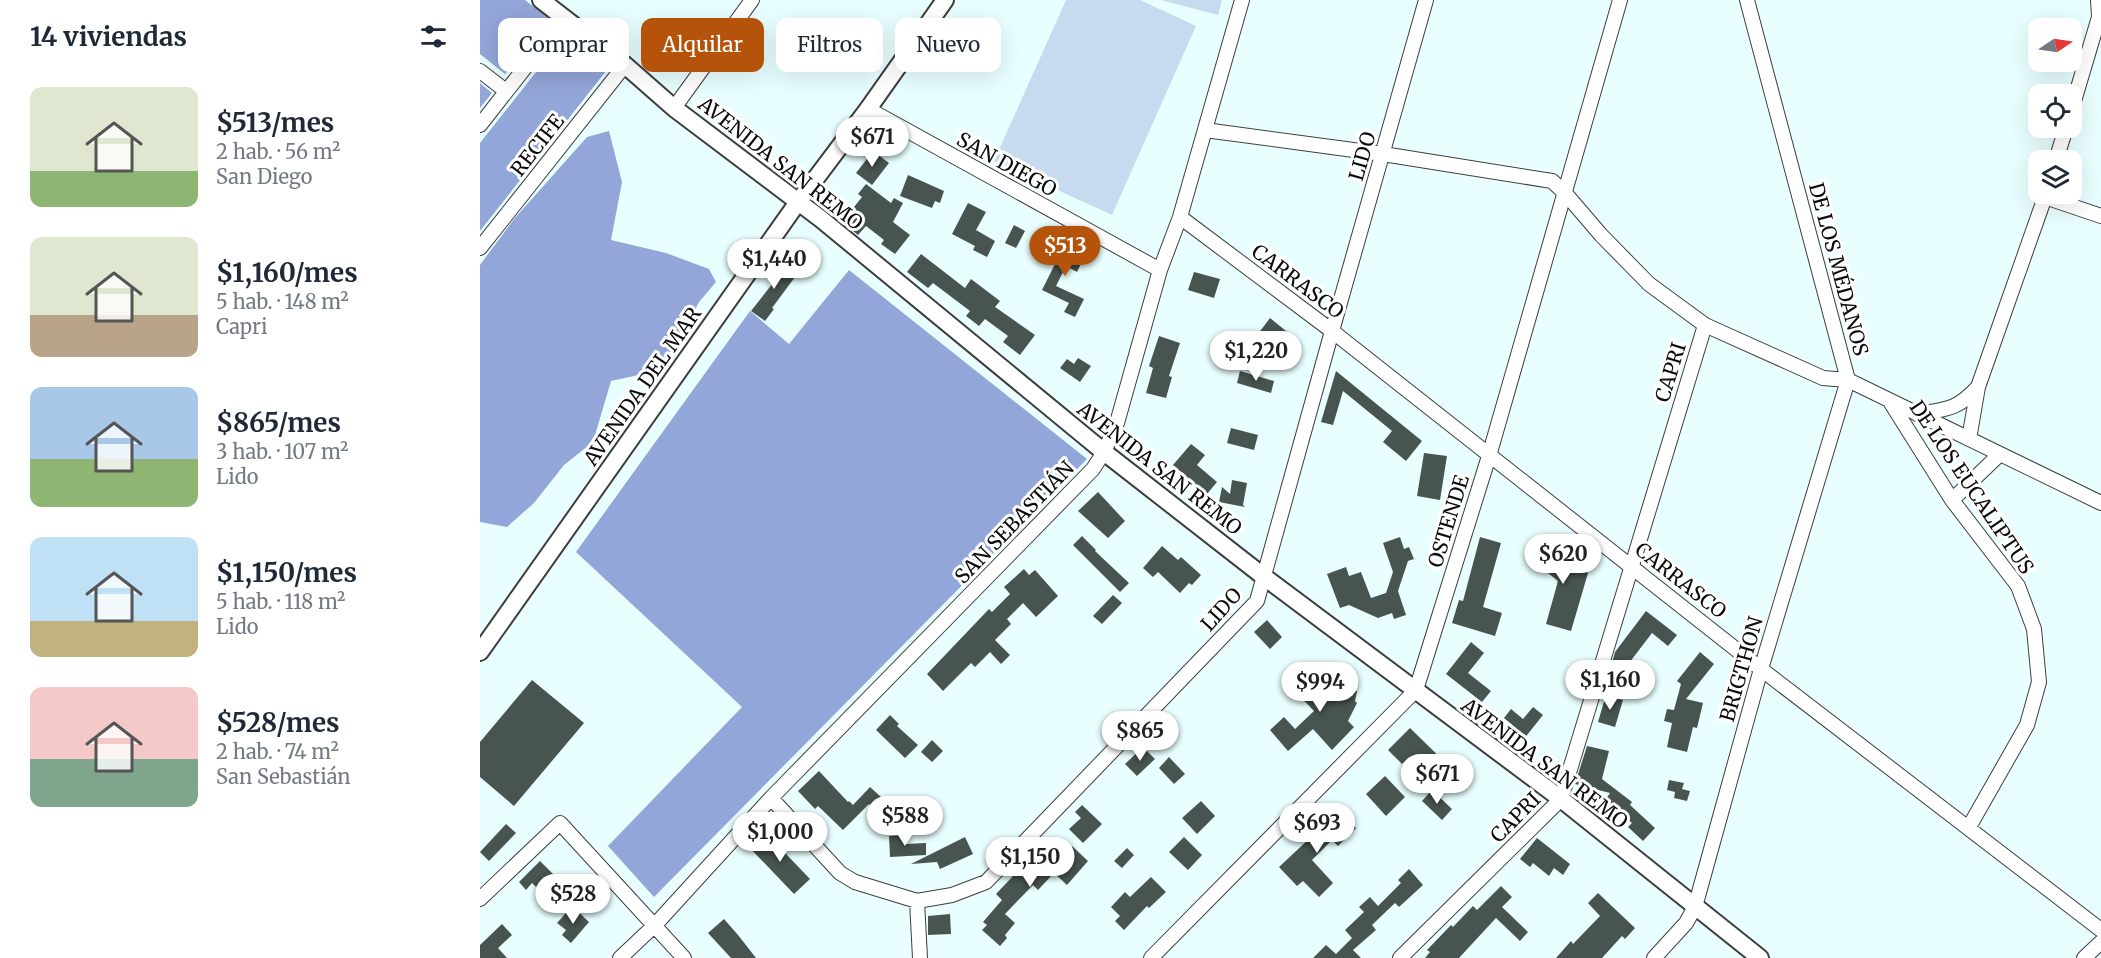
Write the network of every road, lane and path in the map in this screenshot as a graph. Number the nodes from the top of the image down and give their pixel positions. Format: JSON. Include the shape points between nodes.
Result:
{"nodes":[{"id":1,"x":542,"y":0,"type":"edge"},
{"id":2,"x":752,"y":0,"type":"edge"},
{"id":3,"x":945,"y":0,"type":"edge"},
{"id":4,"x":1242,"y":0,"type":"edge"},
{"id":5,"x":1426,"y":0,"type":"edge"},
{"id":6,"x":1620,"y":0,"type":"edge"},
{"id":7,"x":1747,"y":0,"type":"edge"},
{"id":8,"x":2098,"y":0,"type":"edge"},
{"id":9,"x":2100,"y":16,"type":"edge"},
{"id":10,"x":564,"y":18,"type":"edge"},
{"id":11,"x":629,"y":69,"type":"edge"},
{"id":12,"x":480,"y":71,"type":"edge"},
{"id":13,"x":522,"y":72,"type":"edge"},
{"id":14,"x":619,"y":72,"type":"edge"},
{"id":15,"x":2079,"y":84,"type":"edge"},
{"id":16,"x":506,"y":92,"type":"junction"},
{"id":17,"x":674,"y":108,"type":"junction"},
{"id":18,"x":868,"y":109,"type":"junction"},
{"id":19,"x":480,"y":125,"type":"edge"},
{"id":20,"x":1204,"y":130,"type":"junction"},
{"id":21,"x":1383,"y":154,"type":"junction"},
{"id":22,"x":1564,"y":193,"type":"junction"},
{"id":23,"x":798,"y":202,"type":"junction"},
{"id":24,"x":2042,"y":204,"type":"edge"},
{"id":25,"x":2069,"y":204,"type":"edge"},
{"id":26,"x":2101,"y":216,"type":"edge"},
{"id":27,"x":1180,"y":217,"type":"junction"},
{"id":28,"x":480,"y":248,"type":"edge"},
{"id":29,"x":1160,"y":270,"type":"junction"},
{"id":30,"x":1705,"y":325,"type":"junction"},
{"id":31,"x":1332,"y":331,"type":"junction"},
{"id":32,"x":1848,"y":380,"type":"junction"},
{"id":33,"x":1978,"y":387,"type":"junction"},
{"id":34,"x":1890,"y":401,"type":"junction"},
{"id":35,"x":1917,"y":414,"type":"junction"},
{"id":36,"x":1969,"y":439,"type":"junction"},
{"id":37,"x":1104,"y":452,"type":"junction"},
{"id":38,"x":2000,"y":454,"type":"junction"},
{"id":39,"x":1489,"y":456,"type":"junction"},
{"id":40,"x":1952,"y":500,"type":"junction"},
{"id":41,"x":2101,"y":503,"type":"edge"},
{"id":42,"x":1631,"y":566,"type":"junction"},
{"id":43,"x":1263,"y":576,"type":"junction"},
{"id":44,"x":480,"y":652,"type":"edge"},
{"id":45,"x":1761,"y":669,"type":"junction"},
{"id":46,"x":1416,"y":690,"type":"junction"},
{"id":47,"x":771,"y":798,"type":"junction"},
{"id":48,"x":1561,"y":799,"type":"junction"},
{"id":49,"x":1969,"y":827,"type":"junction"},
{"id":50,"x":480,"y":899,"type":"edge"},
{"id":51,"x":917,"y":901,"type":"junction"},
{"id":52,"x":1695,"y":907,"type":"junction"},
{"id":53,"x":655,"y":926,"type":"junction"},
{"id":54,"x":2101,"y":930,"type":"edge"},
{"id":55,"x":2101,"y":942,"type":"edge"},
{"id":56,"x":621,"y":958,"type":"edge"},
{"id":57,"x":684,"y":958,"type":"edge"},
{"id":58,"x":920,"y":958,"type":"edge"},
{"id":59,"x":1151,"y":958,"type":"edge"},
{"id":60,"x":1400,"y":958,"type":"edge"},
{"id":61,"x":1654,"y":958,"type":"edge"},
{"id":62,"x":1760,"y":958,"type":"edge"},
{"id":63,"x":2084,"y":958,"type":"edge"}],
"edges":[{"from":1,"to":10,"type":"street","name":"AVENIDA SAN REMO"},
{"from":2,"to":17,"type":"street"},
{"from":3,"to":18,"type":"street","name":"AVENIDA DEL MAR"},
{"from":4,"to":20,"type":"street","name":"SAN SEBASTIÁN"},
{"from":5,"to":21,"type":"street","name":"LIDO"},
{"from":6,"to":22,"type":"street","name":"OSTENDE"},
{"from":7,"to":32,"type":"street","name":"DE LOS MÉDANOS"},
{"from":8,"to":9,"type":"street"},
{"from":9,"to":15,"type":"street"},
{"from":11,"to":17,"type":"street","name":"AVENIDA SAN REMO"},
{"from":12,"to":16,"type":"street"},
{"from":13,"to":16,"type":"street"},
{"from":14,"to":28,"type":"street","name":"RECIFE"},
{"from":16,"to":19,"type":"street"},
{"from":17,"to":23,"type":"street","name":"AVENIDA SAN REMO"},
{"from":18,"to":23,"type":"street","name":"AVENIDA DEL MAR"},
{"from":18,"to":29,"type":"street","name":"SAN DIEGO"},
{"from":20,"to":21,"type":"street"},
{"from":20,"to":27,"type":"street","name":"SAN SEBASTIÁN"},
{"from":21,"to":22,"type":"street","via":[[1552,181]]},
{"from":21,"to":31,"type":"street","name":"LIDO"},
{"from":22,"to":30,"type":"street","via":[[1649,284]]},
{"from":22,"to":39,"type":"street","name":"OSTENDE"},
{"from":23,"to":37,"type":"street","name":"AVENIDA SAN REMO"},
{"from":23,"to":44,"type":"street","name":"AVENIDA DEL MAR"},
{"from":24,"to":33,"type":"street","name":"DE LOS EUCALIPTUS"},
{"from":25,"to":26,"type":"street"},
{"from":27,"to":29,"type":"street","name":"SAN SEBASTIÁN"},
{"from":27,"to":31,"type":"street","name":"CARRASCO"},
{"from":29,"to":37,"type":"street","name":"SAN SEBASTIÁN","via":[[1117,423]]},
{"from":30,"to":32,"type":"street","via":[[1823,378]]},
{"from":30,"to":42,"type":"street","name":"CAPRI"},
{"from":31,"to":39,"type":"street","name":"CARRASCO"},
{"from":31,"to":43,"type":"street","name":"LIDO"},
{"from":32,"to":34,"type":"street","name":"DE LOS MÉDANOS"},
{"from":32,"to":45,"type":"street","name":"BRIGTHON"},
{"from":33,"to":35,"type":"street","via":[[1963,403]]},
{"from":33,"to":36,"type":"street","name":"DE LOS EUCALIPTUS"},
{"from":34,"to":35,"type":"street","name":"DE LOS MÉDANOS"},
{"from":34,"to":40,"type":"street","name":"DE LOS EUCALIPTUS"},
{"from":35,"to":36,"type":"street","name":"DE LOS MÉDANOS"},
{"from":36,"to":38,"type":"street","name":"DE LOS MÉDANOS"},
{"from":37,"to":43,"type":"street","name":"AVENIDA SAN REMO"},
{"from":37,"to":47,"type":"street","name":"SAN SEBASTIÁN","via":[[1093,469]]},
{"from":38,"to":40,"type":"street"},
{"from":38,"to":41,"type":"street","name":"DE LOS MÉDANOS"},
{"from":39,"to":42,"type":"street","name":"CARRASCO"},
{"from":39,"to":46,"type":"street","name":"OSTENDE"},
{"from":40,"to":49,"type":"street","name":"DE LOS EUCALIPTUS","via":[[2018,586],[2034,629],[2039,682],[2027,725]]},
{"from":42,"to":45,"type":"street","name":"CARRASCO"},
{"from":42,"to":48,"type":"street","name":"CAPRI"},
{"from":43,"to":46,"type":"street","name":"AVENIDA SAN REMO"},
{"from":43,"to":51,"type":"street","name":"LIDO","via":[[1257,601],[986,882],[952,895]]},
{"from":45,"to":49,"type":"street","name":"CARRASCO"},
{"from":45,"to":52,"type":"street","name":"BRIGTHON"},
{"from":46,"to":48,"type":"street","name":"AVENIDA SAN REMO"},
{"from":46,"to":59,"type":"street","name":"OSTENDE"},
{"from":47,"to":51,"type":"street","name":"LIDO","via":[[840,873],[855,882]]},
{"from":47,"to":53,"type":"street","name":"SAN SEBASTIÁN"},
{"from":48,"to":52,"type":"street","name":"AVENIDA SAN REMO"},
{"from":48,"to":60,"type":"street","name":"CAPRI"},
{"from":49,"to":54,"type":"street","name":"CARRASCO"},
{"from":50,"to":53,"type":"street","via":[[560,823]]},
{"from":51,"to":58,"type":"street"},
{"from":52,"to":61,"type":"street","name":"BRIGTHON","via":[[1686,923]]},
{"from":52,"to":62,"type":"street","name":"AVENIDA SAN REMO"},
{"from":53,"to":56,"type":"street","name":"SAN SEBASTIÁN"},
{"from":53,"to":57,"type":"street"},
{"from":55,"to":63,"type":"street"}]}
